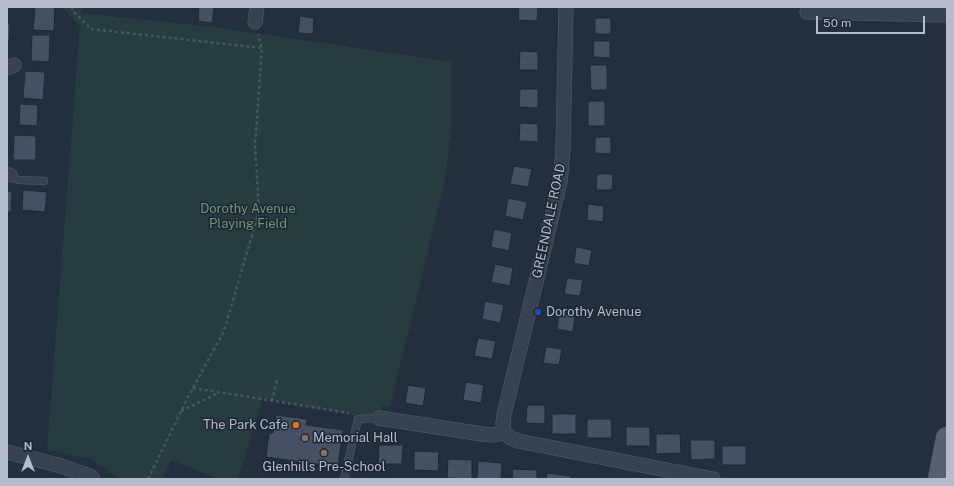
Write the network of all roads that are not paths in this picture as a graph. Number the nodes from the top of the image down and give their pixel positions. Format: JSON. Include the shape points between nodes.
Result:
{"nodes":[{"id":1,"x":257,"y":7,"type":"edge"},
{"id":2,"x":566,"y":7,"type":"edge"},
{"id":3,"x":807,"y":12,"type":"dead end"},
{"id":4,"x":947,"y":15,"type":"edge"},
{"id":5,"x":255,"y":22,"type":"road end"},
{"id":6,"x":8,"y":175,"type":"edge"},
{"id":7,"x":44,"y":181,"type":"dead end"},
{"id":8,"x":379,"y":418,"type":"joint"},
{"id":9,"x":504,"y":432,"type":"junction"},
{"id":10,"x":947,"y":438,"type":"edge"},
{"id":11,"x":7,"y":452,"type":"edge"},
{"id":12,"x":93,"y":479,"type":"edge"},
{"id":13,"x":344,"y":479,"type":"edge"},
{"id":14,"x":713,"y":479,"type":"edge"},
{"id":15,"x":939,"y":479,"type":"edge"}],
"edges":[{"from":1,"to":5,"type":"street"},
{"from":2,"to":9,"type":"street","name":"GREENDALE ROAD","via":[[560,182],[504,415]]},
{"from":3,"to":4,"type":"street"},
{"from":6,"to":7,"type":"lane","via":[[18,180]]},
{"from":8,"to":9,"type":"street","via":[[482,434],[494,435]]},
{"from":8,"to":13,"type":"lane","via":[[358,418]]},
{"from":9,"to":14,"type":"street","via":[[518,441]]},
{"from":10,"to":15,"type":"main road"},
{"from":11,"to":12,"type":"street","via":[[58,465]]}]}
